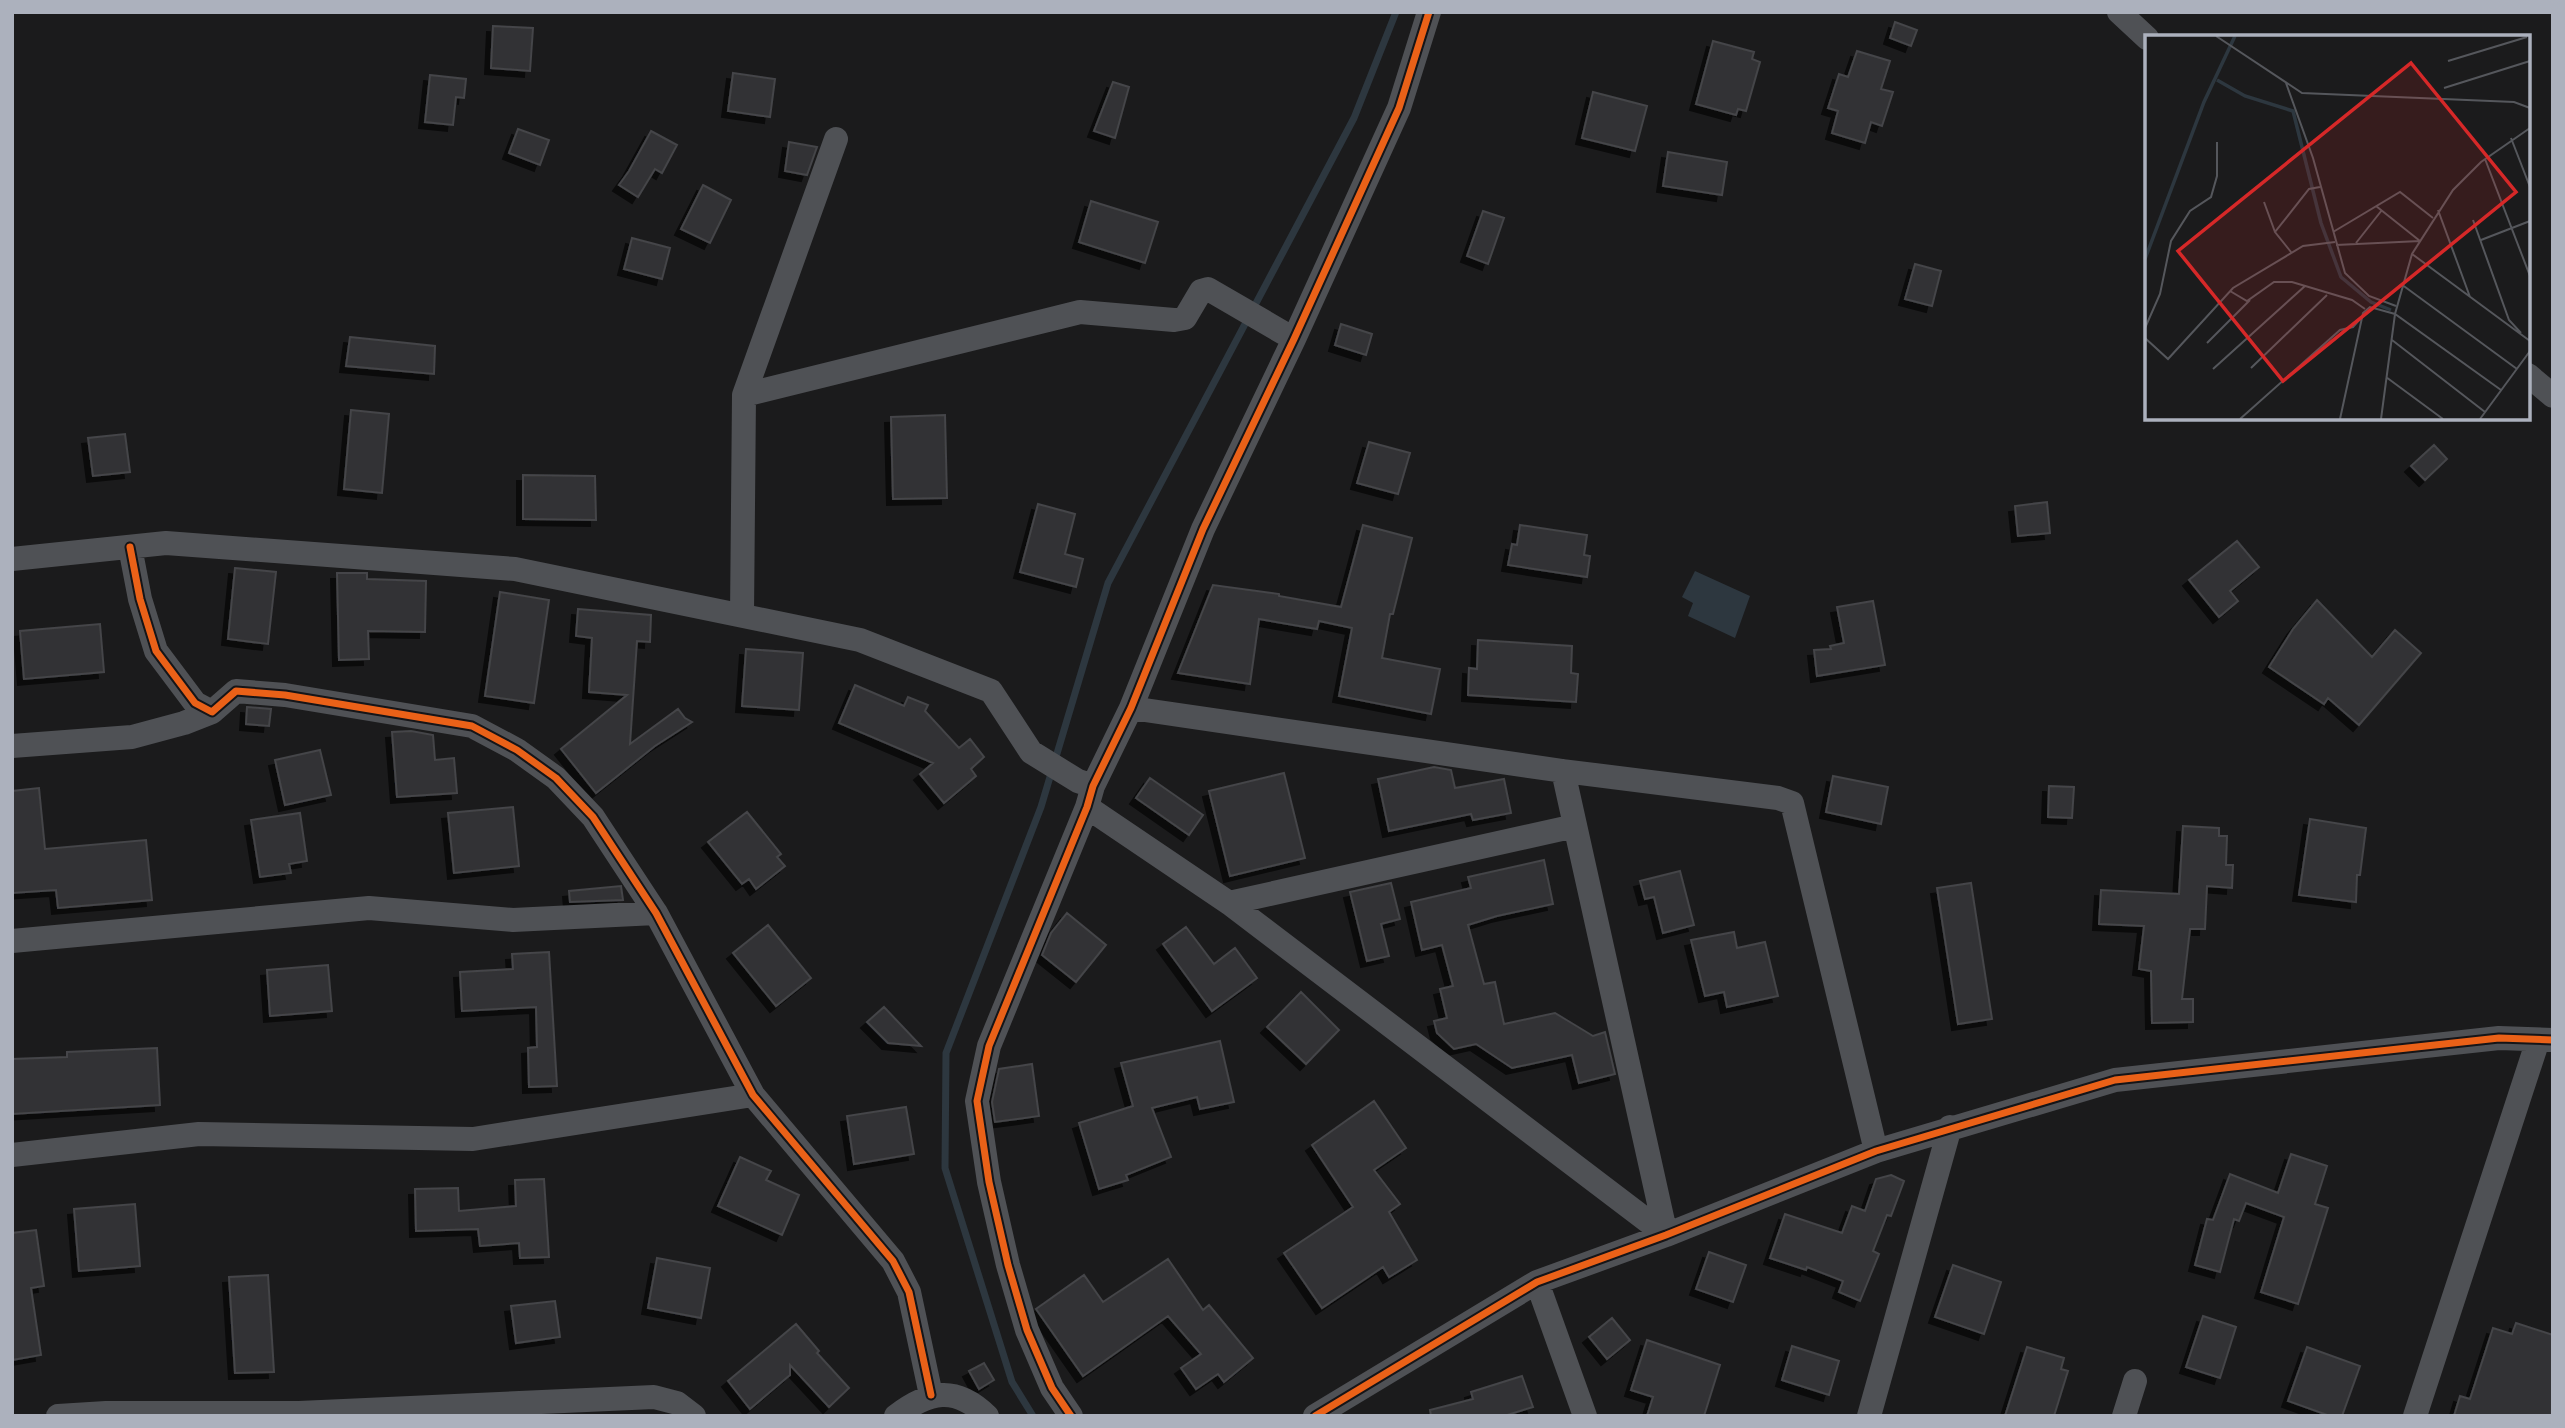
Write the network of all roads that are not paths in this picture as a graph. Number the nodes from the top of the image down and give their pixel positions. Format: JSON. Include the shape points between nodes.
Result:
{"nodes":[{"id":1,"x":1429,"y":12,"type":"edge"},
{"id":2,"x":2119,"y":12,"type":"edge"},
{"id":3,"x":2145,"y":35,"type":"edge"},
{"id":4,"x":836,"y":139,"type":"dead end"},
{"id":5,"x":1284,"y":333,"type":"junction"},
{"id":6,"x":2530,"y":377,"type":"edge"},
{"id":7,"x":744,"y":395,"type":"junction"},
{"id":8,"x":2553,"y":396,"type":"edge"},
{"id":9,"x":130,"y":547,"type":"junction"},
{"id":10,"x":12,"y":559,"type":"edge"},
{"id":11,"x":742,"y":615,"type":"junction"},
{"id":12,"x":1131,"y":708,"type":"junction"},
{"id":13,"x":212,"y":712,"type":"junction"},
{"id":14,"x":12,"y":746,"type":"edge"},
{"id":15,"x":1563,"y":771,"type":"junction"},
{"id":16,"x":1086,"y":792,"type":"junction"},
{"id":17,"x":1575,"y":826,"type":"junction"},
{"id":18,"x":1229,"y":903,"type":"junction"},
{"id":19,"x":656,"y":913,"type":"junction"},
{"id":20,"x":12,"y":941,"type":"edge"},
{"id":21,"x":2545,"y":1040,"type":"edge"},
{"id":22,"x":753,"y":1095,"type":"junction"},
{"id":23,"x":1950,"y":1127,"type":"junction"},
{"id":24,"x":1876,"y":1151,"type":"junction"},
{"id":25,"x":12,"y":1155,"type":"edge"},
{"id":26,"x":1666,"y":1235,"type":"junction"},
{"id":27,"x":1537,"y":1282,"type":"junction"},
{"id":28,"x":2135,"y":1381,"type":"dead end"},
{"id":29,"x":931,"y":1395,"type":"junction"},
{"id":30,"x":895,"y":1415,"type":"edge"},
{"id":31,"x":58,"y":1416,"type":"edge"},
{"id":32,"x":694,"y":1416,"type":"edge"},
{"id":33,"x":987,"y":1416,"type":"edge"},
{"id":34,"x":1072,"y":1416,"type":"edge"},
{"id":35,"x":1315,"y":1416,"type":"edge"},
{"id":36,"x":1585,"y":1416,"type":"edge"},
{"id":37,"x":1869,"y":1416,"type":"edge"},
{"id":38,"x":2123,"y":1416,"type":"edge"},
{"id":39,"x":2415,"y":1416,"type":"edge"}],
"edges":[{"from":1,"to":5,"type":"street","via":[[1399,108]]},
{"from":2,"to":3,"type":"street"},
{"from":4,"to":7,"type":"street"},
{"from":5,"to":7,"type":"street","via":[[1208,289],[1200,291],[1185,318],[1080,313],[1051,318]]},
{"from":5,"to":12,"type":"street"},
{"from":6,"to":8,"type":"street"},
{"from":7,"to":11,"type":"street"},
{"from":9,"to":10,"type":"street"},
{"from":9,"to":11,"type":"street","via":[[166,543],[515,569]]},
{"from":9,"to":13,"type":"street","via":[[156,651],[195,703]]},
{"from":11,"to":16,"type":"street","via":[[860,640],[991,691],[1031,752]]},
{"from":12,"to":15,"type":"street"},
{"from":12,"to":16,"type":"street"},
{"from":13,"to":14,"type":"street","via":[[132,737]]},
{"from":13,"to":19,"type":"street","via":[[236,691],[472,726],[556,778],[593,817]]},
{"from":15,"to":17,"type":"street"},
{"from":15,"to":24,"type":"street","via":[[1792,803]]},
{"from":16,"to":18,"type":"street"},
{"from":16,"to":34,"type":"street","via":[[989,1046],[978,1101],[989,1182],[1027,1330],[1052,1388]]},
{"from":17,"to":18,"type":"street"},
{"from":17,"to":26,"type":"street"},
{"from":18,"to":26,"type":"street"},
{"from":19,"to":20,"type":"street","via":[[513,920],[369,908]]},
{"from":19,"to":22,"type":"street"},
{"from":21,"to":23,"type":"street","via":[[2499,1038],[2115,1080]]},
{"from":21,"to":39,"type":"street"},
{"from":22,"to":25,"type":"street","via":[[473,1139],[199,1134]]},
{"from":22,"to":29,"type":"street","via":[[893,1261],[909,1292]]},
{"from":23,"to":24,"type":"street"},
{"from":23,"to":37,"type":"street"},
{"from":24,"to":26,"type":"street"},
{"from":26,"to":27,"type":"street"},
{"from":27,"to":35,"type":"street"},
{"from":27,"to":36,"type":"street"},
{"from":28,"to":38,"type":"street"},
{"from":29,"to":30,"type":"street"},
{"from":29,"to":33,"type":"street","via":[[953,1394],[974,1403]]},
{"from":31,"to":32,"type":"street","via":[[311,1412],[654,1398],[677,1404]]}]}
